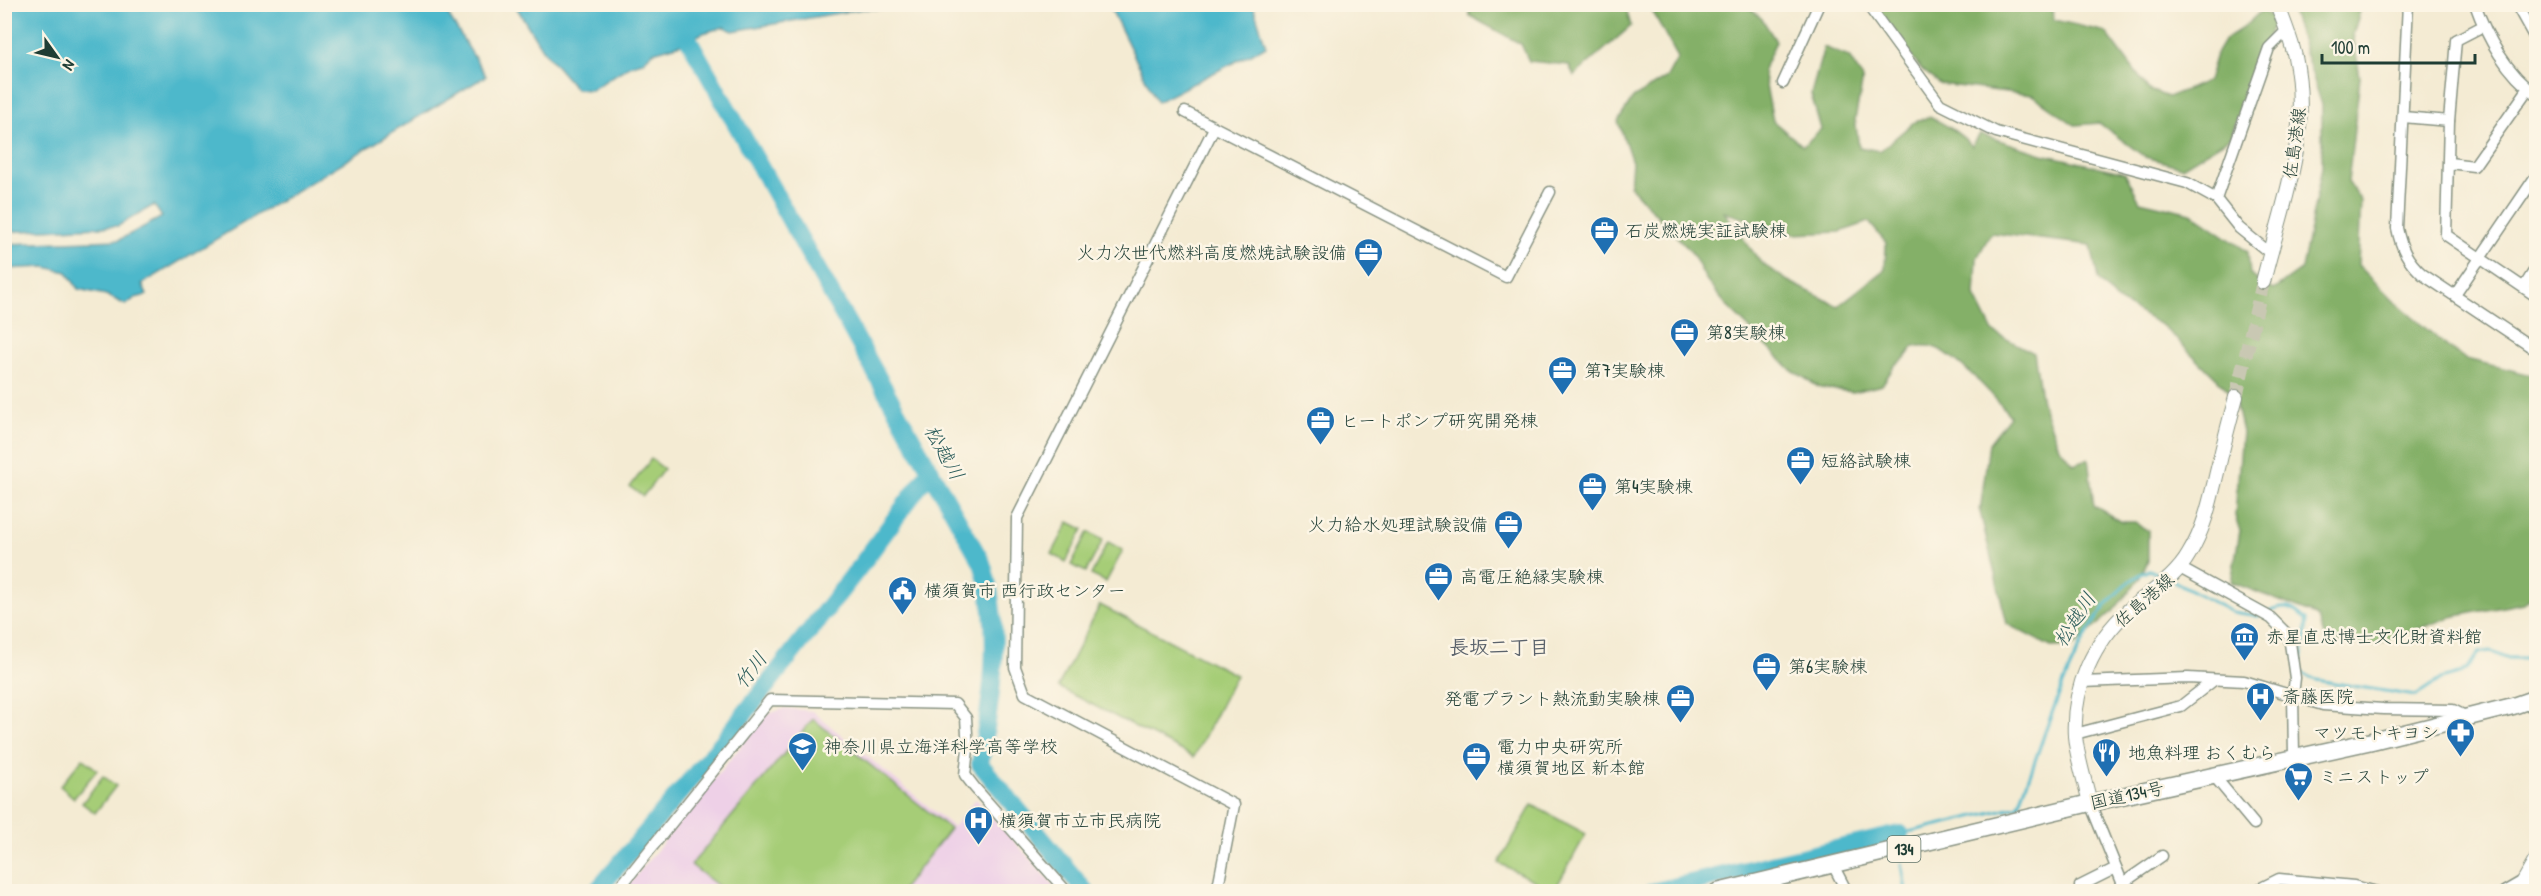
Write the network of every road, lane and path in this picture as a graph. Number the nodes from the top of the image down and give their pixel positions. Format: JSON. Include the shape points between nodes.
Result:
{"nodes":[{"id":1,"x":1819,"y":4,"type":"edge"},
{"id":2,"x":1867,"y":4,"type":"edge"},
{"id":3,"x":2277,"y":4,"type":"edge"},
{"id":4,"x":2408,"y":4,"type":"edge"},
{"id":5,"x":2475,"y":4,"type":"edge"},
{"id":6,"x":2516,"y":4,"type":"edge"},
{"id":7,"x":2483,"y":26,"type":"junction"},
{"id":8,"x":2287,"y":30,"type":"junction"},
{"id":9,"x":2536,"y":40,"type":"edge"},
{"id":10,"x":1782,"y":83,"type":"dead end"},
{"id":11,"x":2532,"y":91,"type":"edge"},
{"id":12,"x":1185,"y":112,"type":"dead end"},
{"id":13,"x":2403,"y":117,"type":"junction"},
{"id":14,"x":2449,"y":121,"type":"junction"},
{"id":15,"x":1214,"y":128,"type":"junction"},
{"id":16,"x":2449,"y":163,"type":"junction"},
{"id":17,"x":2536,"y":176,"type":"edge"},
{"id":18,"x":1550,"y":192,"type":"dead end"},
{"id":19,"x":2216,"y":199,"type":"junction"},
{"id":20,"x":2270,"y":253,"type":"junction"},
{"id":21,"x":2482,"y":258,"type":"junction"},
{"id":22,"x":2536,"y":267,"type":"edge"},
{"id":23,"x":2263,"y":282,"type":"tunnel mouth"},
{"id":24,"x":2524,"y":287,"type":"junction"},
{"id":25,"x":2455,"y":295,"type":"junction"},
{"id":26,"x":2536,"y":296,"type":"edge"},
{"id":27,"x":2536,"y":350,"type":"edge"},
{"id":28,"x":2236,"y":397,"type":"tunnel mouth"},
{"id":29,"x":2179,"y":570,"type":"junction"},
{"id":30,"x":2214,"y":680,"type":"junction"},
{"id":31,"x":2082,"y":682,"type":"junction"},
{"id":32,"x":2293,"y":695,"type":"junction"},
{"id":33,"x":2536,"y":698,"type":"edge"},
{"id":34,"x":2467,"y":717,"type":"junction"},
{"id":35,"x":2075,"y":734,"type":"junction"},
{"id":36,"x":2294,"y":756,"type":"junction"},
{"id":37,"x":2214,"y":776,"type":"junction"},
{"id":38,"x":2091,"y":803,"type":"junction"},
{"id":39,"x":2254,"y":824,"type":"dead end"},
{"id":40,"x":2162,"y":856,"type":"dead end"},
{"id":41,"x":2536,"y":858,"type":"edge"},
{"id":42,"x":1833,"y":865,"type":"junction"},
{"id":43,"x":2116,"y":868,"type":"junction"},
{"id":44,"x":2080,"y":886,"type":"dead end"},
{"id":45,"x":2524,"y":886,"type":"edge"},
{"id":46,"x":2125,"y":887,"type":"edge"},
{"id":47,"x":2352,"y":889,"type":"edge"},
{"id":48,"x":616,"y":891,"type":"edge"},
{"id":49,"x":1067,"y":891,"type":"edge"},
{"id":50,"x":1217,"y":891,"type":"edge"},
{"id":51,"x":1717,"y":891,"type":"edge"},
{"id":52,"x":1847,"y":891,"type":"edge"},
{"id":53,"x":2253,"y":891,"type":"edge"},
{"id":54,"x":2377,"y":891,"type":"edge"},
{"id":55,"x":2504,"y":891,"type":"edge"}],
"edges":[{"from":1,"to":10,"type":"street"},
{"from":2,"to":19,"type":"street","via":[[1940,105],[1996,132],[2187,183]]},
{"from":3,"to":8,"type":"main road","name":"佐島港線"},
{"from":4,"to":13,"type":"street"},
{"from":5,"to":7,"type":"street"},
{"from":6,"to":9,"type":"street"},
{"from":7,"to":11,"type":"street","via":[[2497,50]]},
{"from":7,"to":14,"type":"street","via":[[2456,39]]},
{"from":8,"to":19,"type":"street","via":[[2269,48]]},
{"from":8,"to":20,"type":"main road","name":"佐島港線","via":[[2297,67],[2300,126],[2296,160]]},
{"from":11,"to":16,"type":"street","via":[[2474,166]]},
{"from":12,"to":15,"type":"street"},
{"from":13,"to":14,"type":"street"},
{"from":13,"to":25,"type":"street","via":[[2397,228],[2400,245],[2422,274]]},
{"from":14,"to":16,"type":"street"},
{"from":15,"to":18,"type":"street","via":[[1506,277]]},
{"from":15,"to":50,"type":"street","via":[[1017,518],[1015,667],[1025,694],[1234,805]]},
{"from":16,"to":21,"type":"street","via":[[2446,236]]},
{"from":17,"to":21,"type":"street"},
{"from":19,"to":20,"type":"street","via":[[2240,228]]},
{"from":20,"to":23,"type":"main road","name":"佐島港線"},
{"from":21,"to":24,"type":"street"},
{"from":21,"to":25,"type":"street"},
{"from":22,"to":24,"type":"street"},
{"from":24,"to":26,"type":"street"},
{"from":25,"to":27,"type":"street"},
{"from":28,"to":29,"type":"main road","name":"佐島港線","via":[[2211,505],[2200,535]]},
{"from":29,"to":31,"type":"main road","name":"佐島港線","via":[[2112,628],[2097,646]]},
{"from":29,"to":32,"type":"street","via":[[2283,627],[2291,647]]},
{"from":30,"to":31,"type":"street"},
{"from":30,"to":32,"type":"street","via":[[2244,681]]},
{"from":30,"to":35,"type":"street","via":[[2181,706]]},
{"from":31,"to":35,"type":"main road","name":"佐島港線"},
{"from":32,"to":34,"type":"street","via":[[2323,705],[2453,710]]},
{"from":32,"to":36,"type":"street"},
{"from":33,"to":34,"type":"highway","name":"国道134号","number":"134"},
{"from":34,"to":36,"type":"highway","name":"国道134号","number":"134"},
{"from":35,"to":38,"type":"main road","name":"佐島港線"},
{"from":36,"to":37,"type":"highway","name":"国道134号","number":"134"},
{"from":37,"to":38,"type":"highway","name":"国道134号","number":"134"},
{"from":37,"to":39,"type":"street"},
{"from":38,"to":42,"type":"highway","name":"国道134号","number":"134"},
{"from":38,"to":43,"type":"street"},
{"from":40,"to":46,"type":"street"},
{"from":41,"to":45,"type":"street"},
{"from":42,"to":51,"type":"highway","name":"国道134号","number":"134"},
{"from":42,"to":52,"type":"street"},
{"from":43,"to":44,"type":"street"},
{"from":43,"to":46,"type":"street"},
{"from":45,"to":55,"type":"street"},
{"from":47,"to":53,"type":"street","via":[[2279,879]]},
{"from":47,"to":54,"type":"street"},
{"from":48,"to":49,"type":"street","via":[[770,700],[955,704],[966,718],[965,775]]}]}
